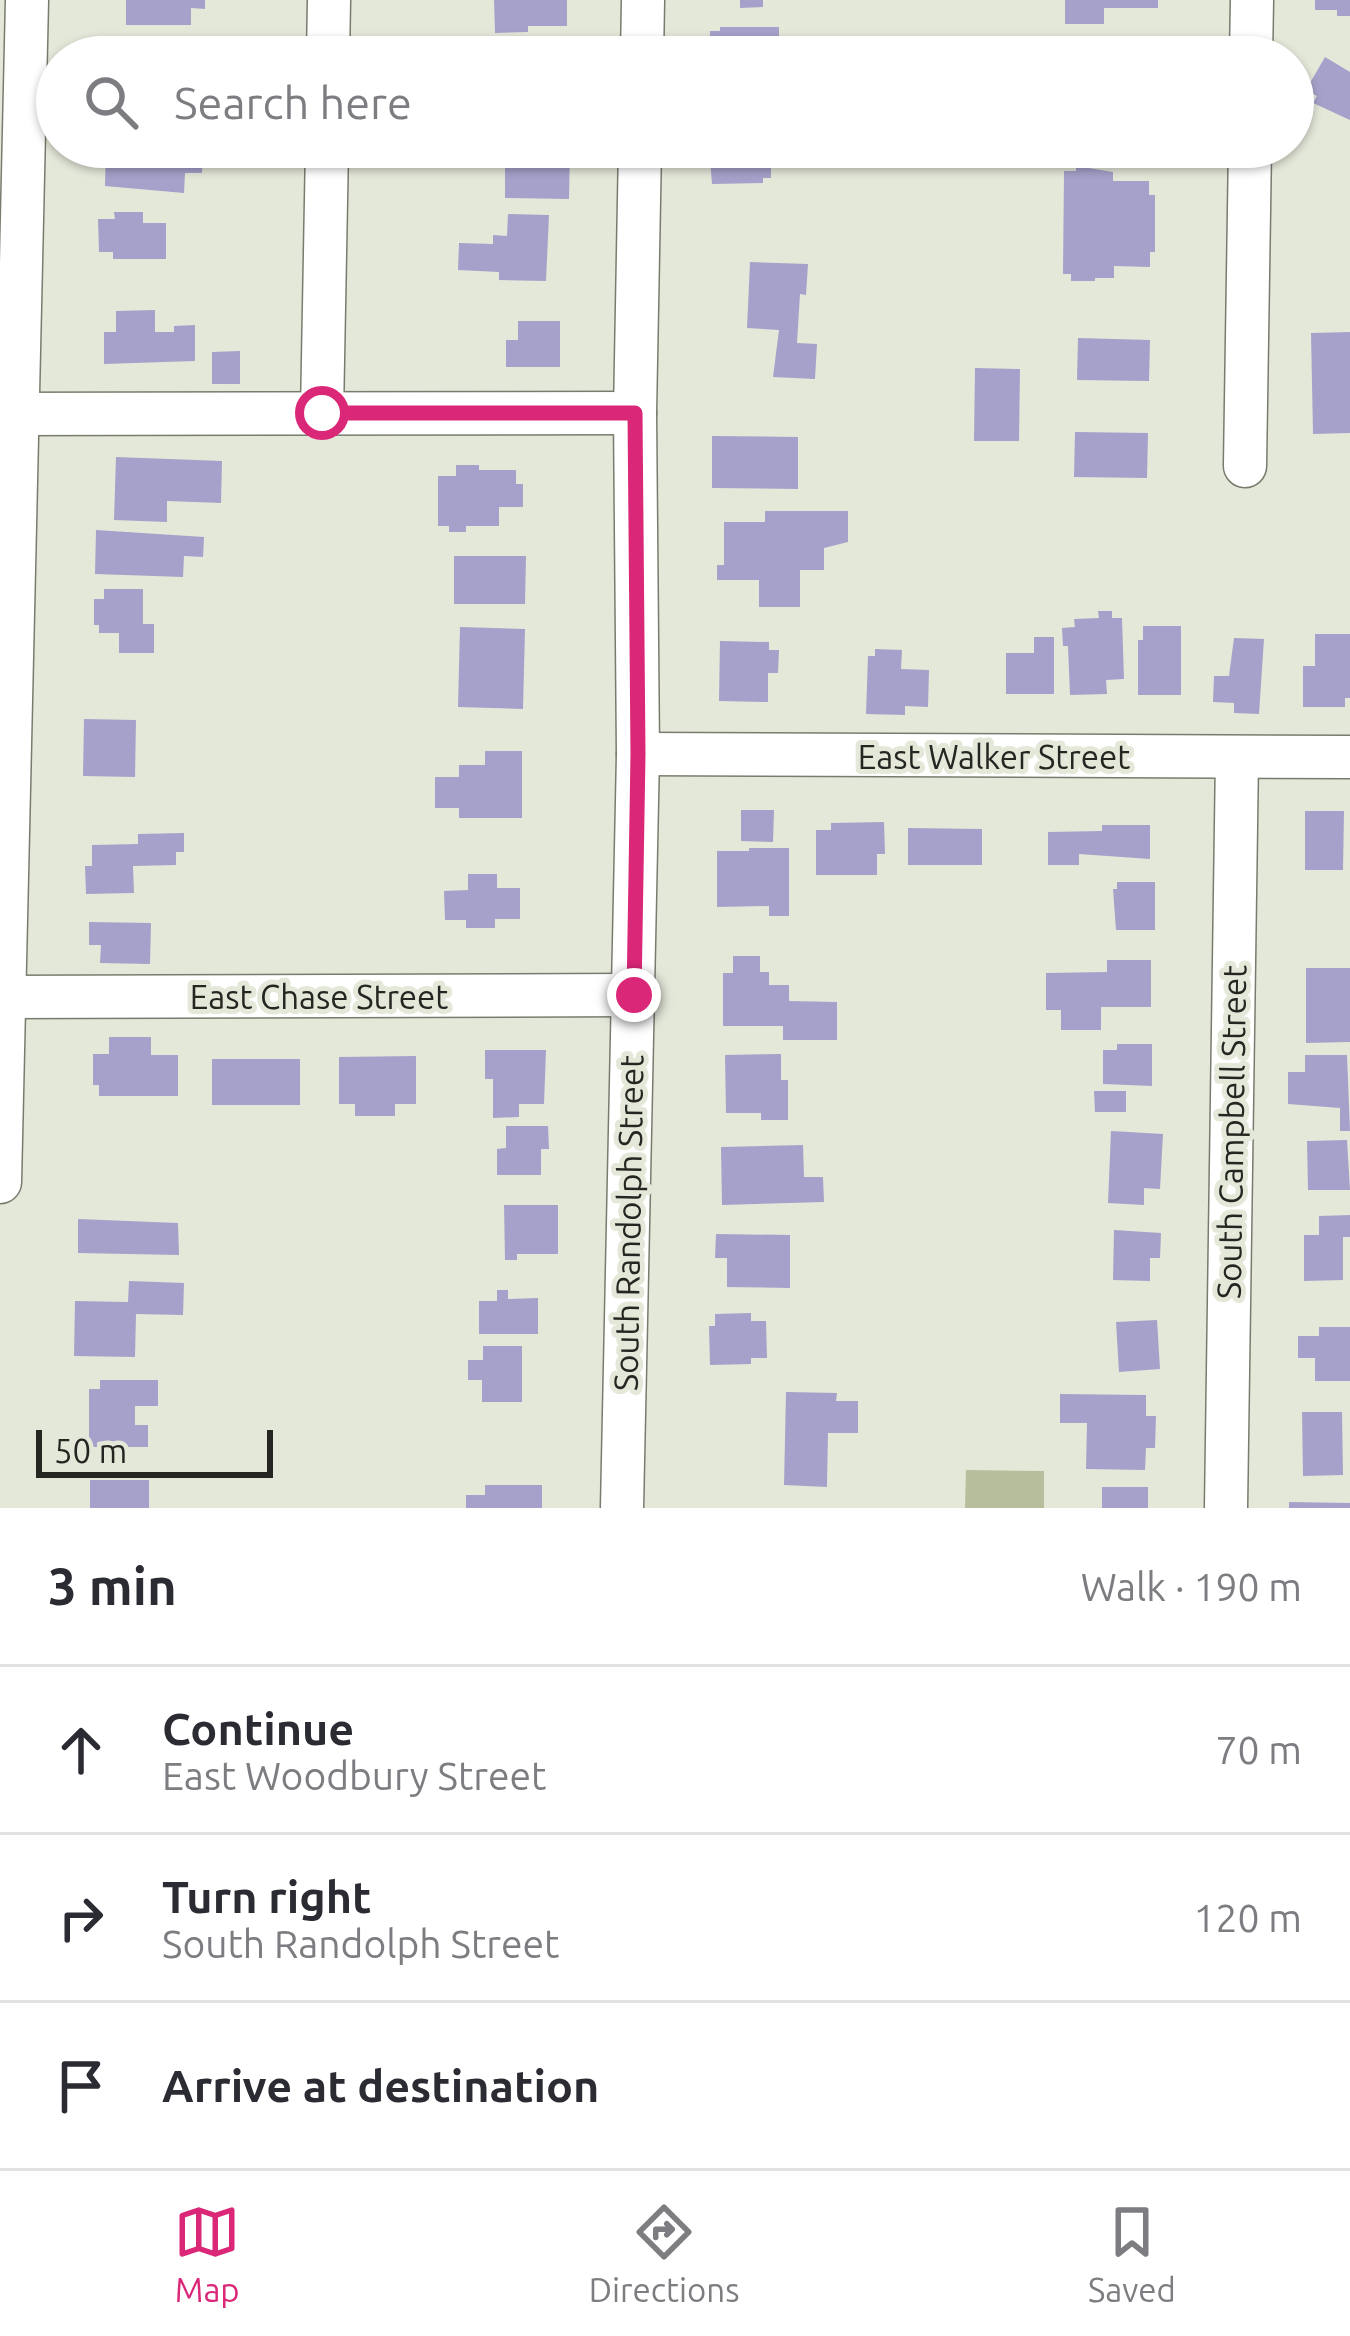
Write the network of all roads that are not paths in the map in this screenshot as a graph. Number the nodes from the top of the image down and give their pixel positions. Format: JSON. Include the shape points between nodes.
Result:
{"nodes":[{"id":1,"x":26,"y":0,"type":"edge"},
{"id":2,"x":329,"y":0,"type":"edge"},
{"id":3,"x":643,"y":0,"type":"edge"},
{"id":4,"x":1252,"y":0,"type":"edge"},
{"id":5,"x":328,"y":36,"type":"edge"},
{"id":6,"x":642,"y":36,"type":"edge"},
{"id":7,"x":1251,"y":36,"type":"edge"},
{"id":8,"x":327,"y":168,"type":"edge"},
{"id":9,"x":640,"y":168,"type":"edge"},
{"id":10,"x":1250,"y":168,"type":"edge"},
{"id":11,"x":322,"y":413,"type":"junction"},
{"id":12,"x":635,"y":413,"type":"junction"},
{"id":13,"x":8,"y":414,"type":"edge"},
{"id":14,"x":1245,"y":466,"type":"dead end"},
{"id":15,"x":638,"y":754,"type":"junction"},
{"id":16,"x":1237,"y":757,"type":"junction"},
{"id":17,"x":1350,"y":757,"type":"edge"},
{"id":18,"x":634,"y":995,"type":"junction"},
{"id":19,"x":2,"y":997,"type":"edge"},
{"id":20,"x":0,"y":1182,"type":"edge"},
{"id":21,"x":622,"y":1508,"type":"edge"},
{"id":22,"x":1226,"y":1508,"type":"edge"}],
"edges":[{"from":1,"to":13,"type":"street"},
{"from":2,"to":5,"type":"street"},
{"from":3,"to":6,"type":"street"},
{"from":4,"to":7,"type":"street"},
{"from":8,"to":11,"type":"street"},
{"from":9,"to":12,"type":"street","name":"South Randolph Street"},
{"from":10,"to":14,"type":"street"},
{"from":11,"to":12,"type":"street"},
{"from":11,"to":13,"type":"street"},
{"from":12,"to":15,"type":"street","name":"South Randolph Street"},
{"from":13,"to":19,"type":"street"},
{"from":15,"to":16,"type":"street","name":"East Walker Street"},
{"from":15,"to":18,"type":"street","name":"South Randolph Street"},
{"from":16,"to":17,"type":"street","name":"East Walker Street"},
{"from":16,"to":22,"type":"street","name":"South Campbell Street"},
{"from":18,"to":19,"type":"street","name":"East Chase Street"},
{"from":18,"to":21,"type":"street","name":"South Randolph Street"},
{"from":19,"to":20,"type":"street"}]}
